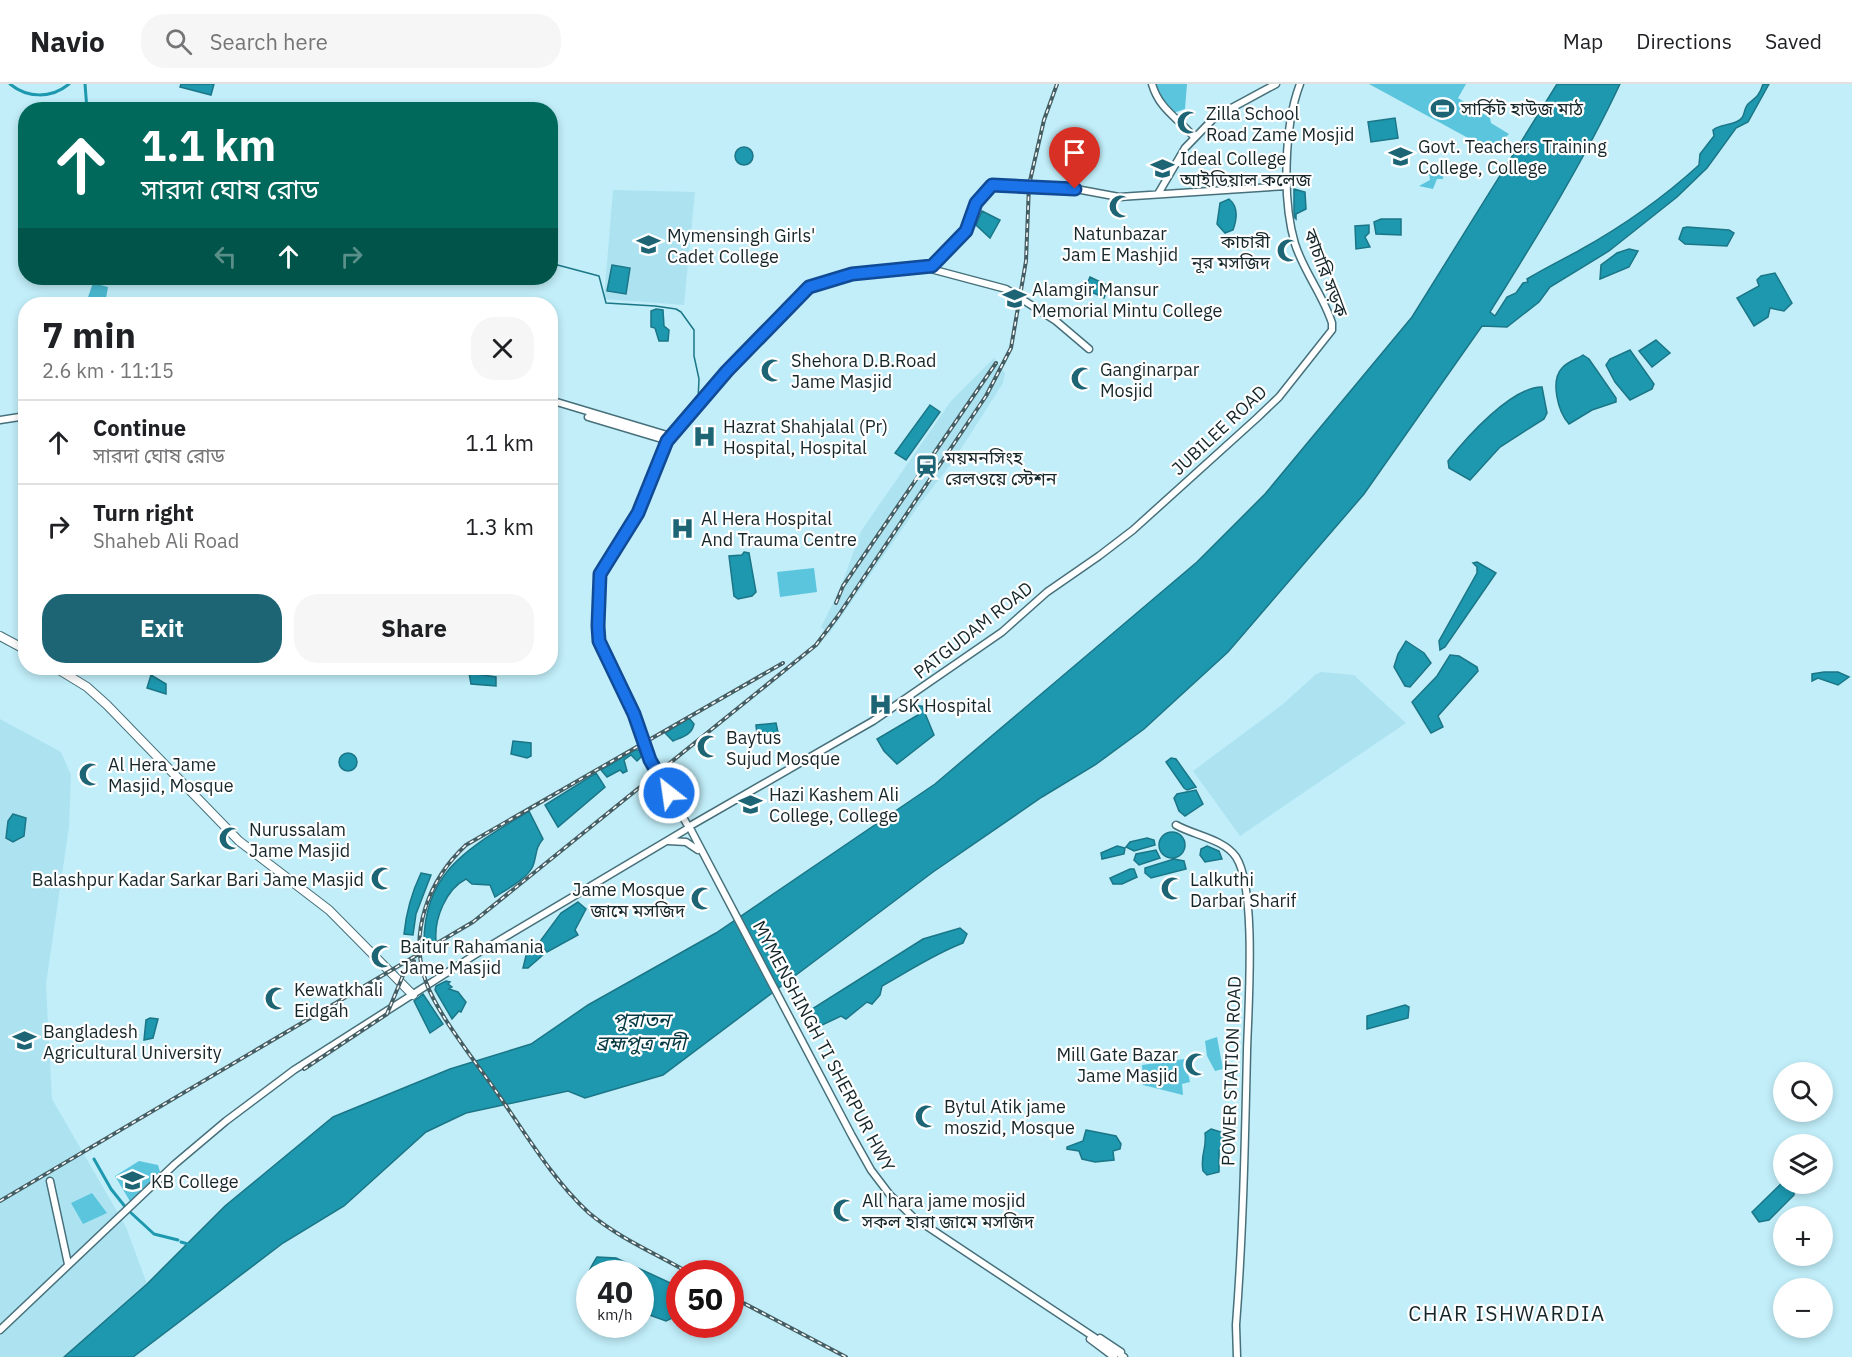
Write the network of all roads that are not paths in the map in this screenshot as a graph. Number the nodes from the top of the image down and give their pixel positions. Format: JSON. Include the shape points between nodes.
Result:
{"nodes":[{"id":1,"x":1152,"y":84,"type":"edge"},
{"id":2,"x":1276,"y":84,"type":"edge"},
{"id":3,"x":1300,"y":84,"type":"edge"},
{"id":4,"x":1194,"y":137,"type":"junction"},
{"id":5,"x":1287,"y":186,"type":"junction"},
{"id":6,"x":1158,"y":194,"type":"junction"},
{"id":7,"x":927,"y":268,"type":"junction"},
{"id":8,"x":1332,"y":330,"type":"joint"},
{"id":9,"x":1089,"y":349,"type":"dead end"},
{"id":10,"x":558,"y":405,"type":"edge"},
{"id":11,"x":18,"y":415,"type":"edge"},
{"id":12,"x":0,"y":418,"type":"edge"},
{"id":13,"x":667,"y":438,"type":"junction"},
{"id":14,"x":1117,"y":542,"type":"joint"},
{"id":15,"x":0,"y":636,"type":"edge"},
{"id":16,"x":18,"y":646,"type":"edge"},
{"id":17,"x":67,"y":675,"type":"edge"},
{"id":18,"x":1176,"y":825,"type":"dead end"},
{"id":19,"x":689,"y":829,"type":"junction"},
{"id":20,"x":661,"y":842,"type":"junction"},
{"id":21,"x":698,"y":850,"type":"junction"},
{"id":22,"x":717,"y":882,"type":"junction"},
{"id":23,"x":413,"y":995,"type":"junction"},
{"id":24,"x":50,"y":1181,"type":"dead end"},
{"id":25,"x":68,"y":1264,"type":"junction"},
{"id":26,"x":0,"y":1330,"type":"edge"},
{"id":27,"x":1090,"y":1337,"type":"junction"},
{"id":28,"x":1116,"y":1357,"type":"edge"},
{"id":29,"x":1124,"y":1357,"type":"edge"},
{"id":30,"x":1238,"y":1357,"type":"edge"}],
"edges":[{"from":1,"to":4,"type":"main road","via":[[1163,110]]},
{"from":2,"to":4,"type":"main road","via":[[1215,117]]},
{"from":3,"to":5,"type":"main road","name":"কাচারি সড়ক","via":[[1287,134]]},
{"from":4,"to":6,"type":"main road"},
{"from":5,"to":6,"type":"main road"},
{"from":5,"to":8,"type":"main road","name":"কাচারি সড়ক","via":[[1295,243],[1328,312]]},
{"from":6,"to":7,"type":"main road","via":[[1119,197],[1060,186],[992,185],[976,203],[966,231]]},
{"from":7,"to":9,"type":"main road","via":[[1006,289],[1056,321]]},
{"from":7,"to":13,"type":"main road","via":[[852,274],[812,285]]},
{"from":8,"to":14,"type":"main road","name":"JUBILEE ROAD","via":[[1279,397]]},
{"from":10,"to":13,"type":"main road"},
{"from":11,"to":12,"type":"main road"},
{"from":13,"to":19,"type":"main road","via":[[638,513],[600,574],[598,626],[599,641],[634,714],[648,756]]},
{"from":14,"to":19,"type":"main road","name":"PATGUDAM ROAD","via":[[1047,592],[1002,632],[873,721]]},
{"from":15,"to":16,"type":"highway"},
{"from":17,"to":23,"type":"highway","via":[[107,705],[239,841],[328,910]]},
{"from":18,"to":30,"type":"main road","name":"POWER STATION ROAD","via":[[1223,846],[1235,856],[1246,896],[1250,950]]},
{"from":19,"to":20,"type":"main road","name":"PATGUDAM ROAD"},
{"from":19,"to":21,"type":"main road"},
{"from":19,"to":22,"type":"main road"},
{"from":20,"to":21,"type":"main road","via":[[682,841]]},
{"from":20,"to":23,"type":"main road","name":"PATGUDAM ROAD"},
{"from":21,"to":22,"type":"main road"},
{"from":22,"to":27,"type":"main road","name":"MYMENSHINGH TI SHERPUR HWY","via":[[871,1170],[905,1210],[937,1235]]},
{"from":23,"to":25,"type":"main road","name":"PATGUDAM ROAD","via":[[294,1070],[226,1121]]},
{"from":24,"to":25,"type":"main road"},
{"from":25,"to":26,"type":"main road","name":"PATGUDAM ROAD"},
{"from":27,"to":28,"type":"main road"},
{"from":27,"to":29,"type":"main road","via":[[1111,1343]]}]}
